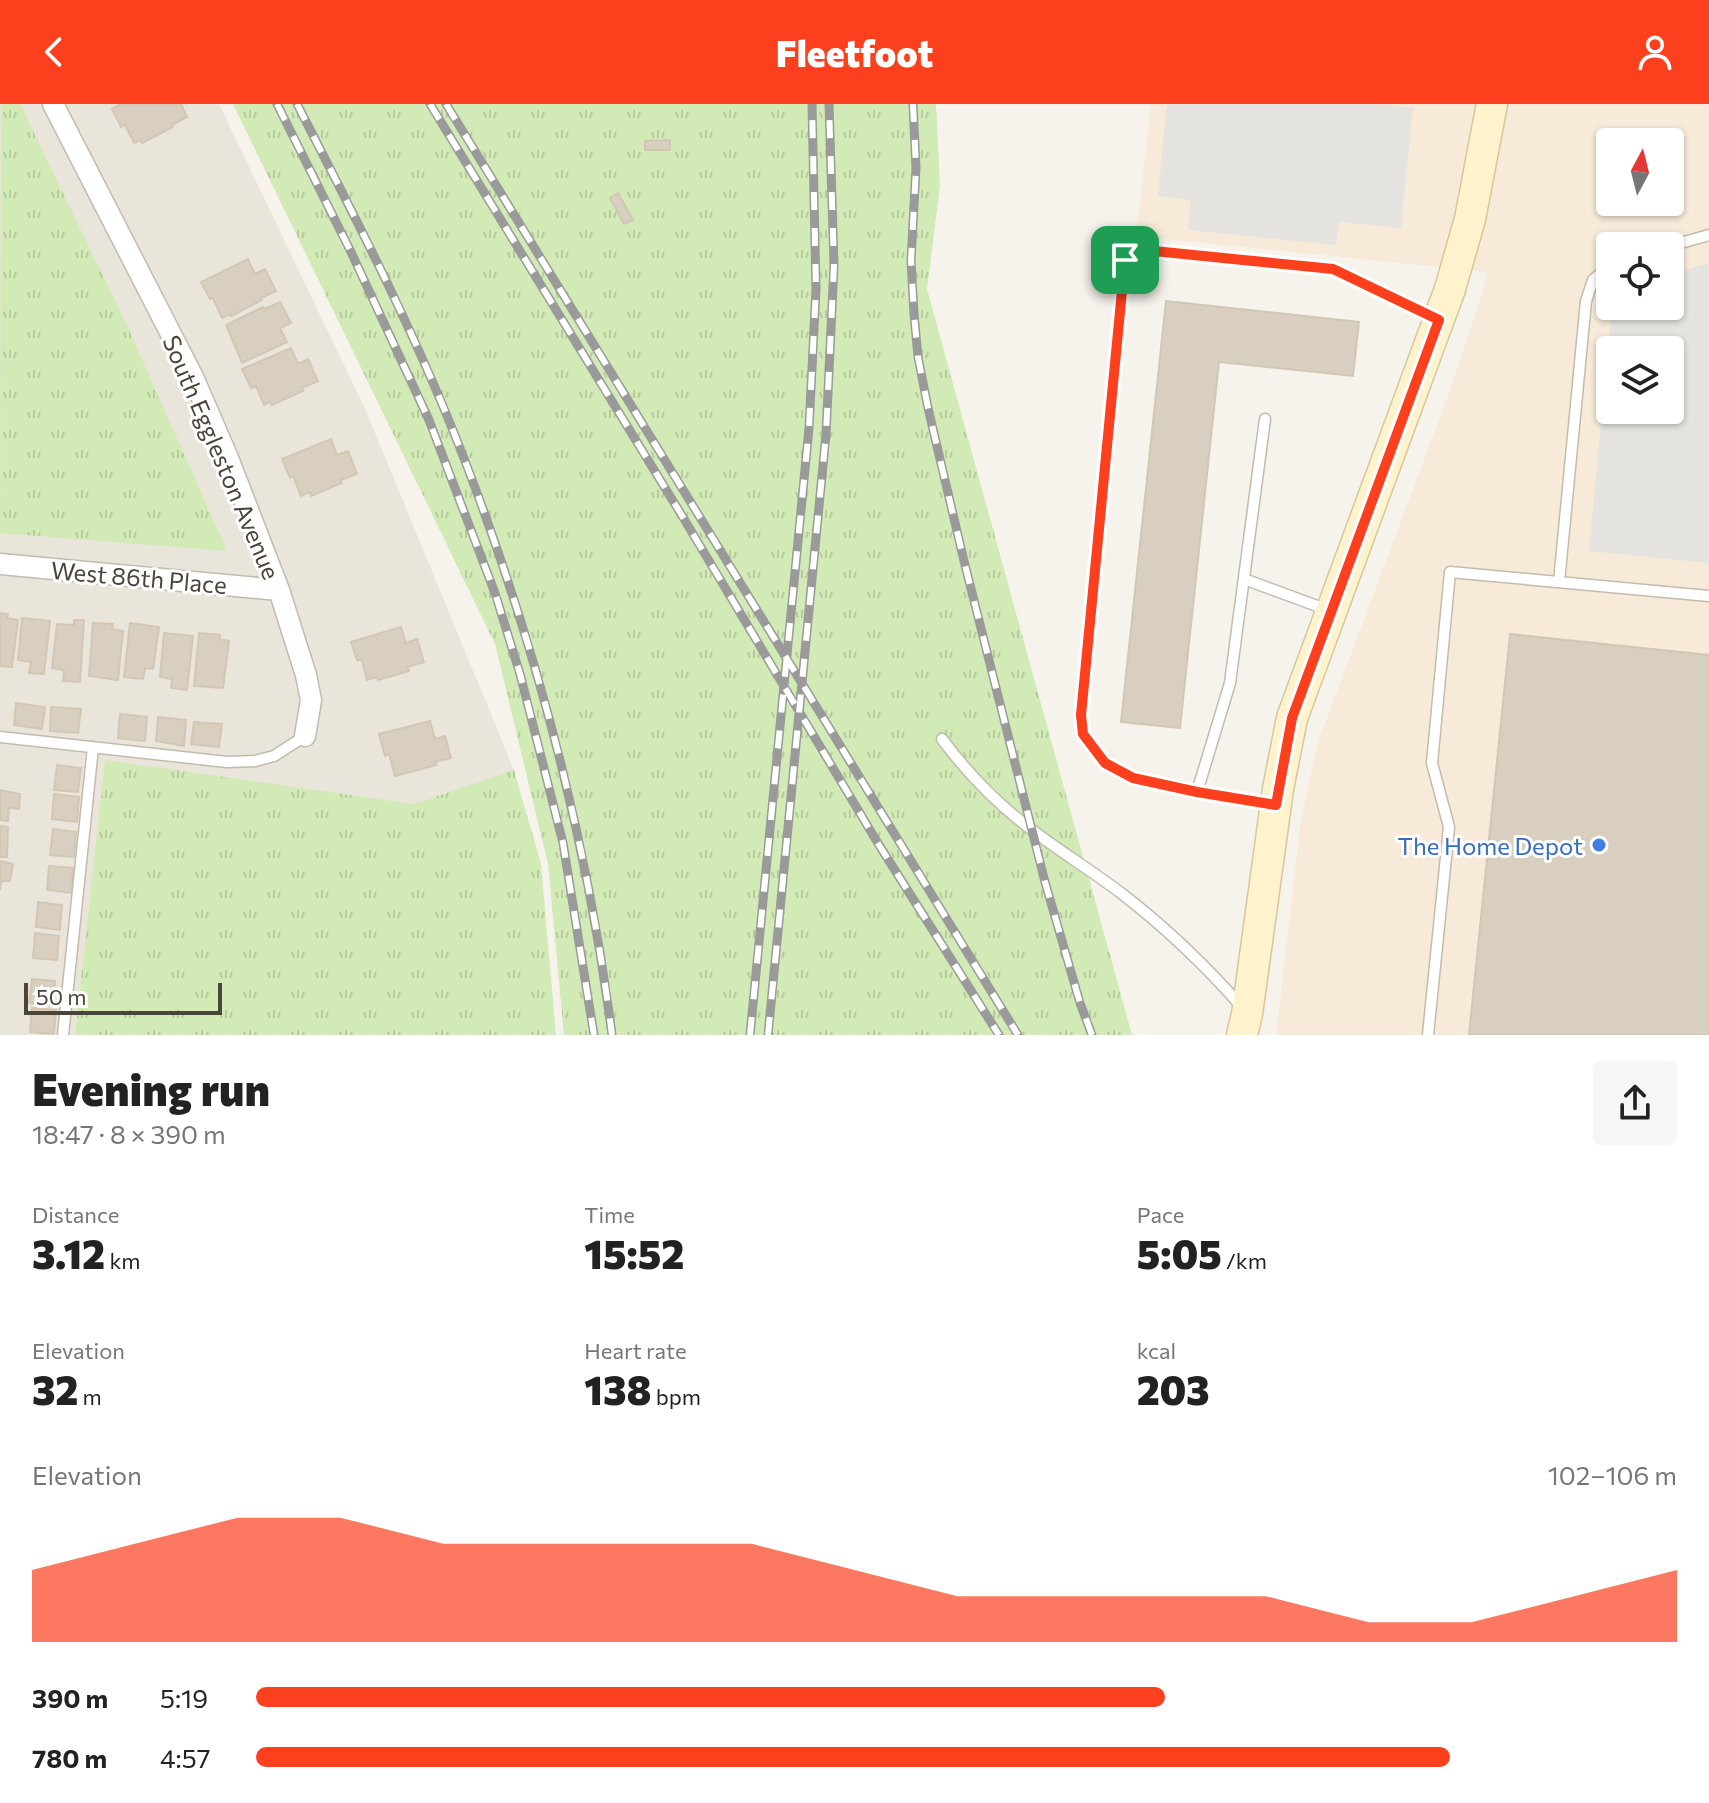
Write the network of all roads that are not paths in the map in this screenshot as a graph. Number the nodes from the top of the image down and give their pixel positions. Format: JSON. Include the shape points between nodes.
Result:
{"nodes":[{"id":1,"x":53,"y":104,"type":"edge"},
{"id":2,"x":1492,"y":104,"type":"edge"},
{"id":3,"x":1709,"y":235,"type":"edge"},
{"id":4,"x":1684,"y":242,"type":"edge"},
{"id":5,"x":1596,"y":277,"type":"edge"},
{"id":6,"x":1439,"y":320,"type":"junction"},
{"id":7,"x":1265,"y":419,"type":"dead end"},
{"id":8,"x":0,"y":564,"type":"edge"},
{"id":9,"x":1244,"y":579,"type":"junction"},
{"id":10,"x":1559,"y":582,"type":"junction"},
{"id":11,"x":279,"y":590,"type":"junction"},
{"id":12,"x":1709,"y":596,"type":"edge"},
{"id":13,"x":1332,"y":611,"type":"junction"},
{"id":14,"x":305,"y":736,"type":"joint"},
{"id":15,"x":0,"y":737,"type":"edge"},
{"id":16,"x":942,"y":739,"type":"dead end"},
{"id":17,"x":93,"y":747,"type":"junction"},
{"id":18,"x":1197,"y":792,"type":"junction"},
{"id":19,"x":1276,"y":805,"type":"junction"},
{"id":20,"x":1245,"y":1024,"type":"edge"},
{"id":21,"x":63,"y":1035,"type":"edge"},
{"id":22,"x":1428,"y":1035,"type":"edge"}],
"edges":[{"from":1,"to":11,"type":"street","name":"South Eggleston Avenue","via":[[193,377]]},
{"from":2,"to":6,"type":"main road","via":[[1470,219]]},
{"from":3,"to":4,"type":"lane"},
{"from":5,"to":10,"type":"lane","via":[[1586,301]]},
{"from":6,"to":13,"type":"main road"},
{"from":6,"to":18,"type":"lane","via":[[1333,269],[1134,249],[1125,260],[1083,734],[1105,763],[1133,778]]},
{"from":7,"to":9,"type":"lane"},
{"from":8,"to":11,"type":"street","name":"West 86th Place"},
{"from":9,"to":13,"type":"lane"},
{"from":9,"to":18,"type":"lane","via":[[1230,683]]},
{"from":10,"to":12,"type":"lane"},
{"from":10,"to":22,"type":"lane","via":[[1450,572],[1432,763],[1449,827]]},
{"from":11,"to":14,"type":"street","name":"South Eggleston Avenue","via":[[311,700]]},
{"from":13,"to":19,"type":"main road","via":[[1292,718]]},
{"from":14,"to":17,"type":"lane","via":[[274,756],[255,761]]},
{"from":15,"to":17,"type":"lane"},
{"from":16,"to":20,"type":"lane","via":[[996,800],[1172,935],[1219,982]]},
{"from":17,"to":21,"type":"lane"},
{"from":18,"to":19,"type":"lane"},
{"from":19,"to":20,"type":"main road"}]}
